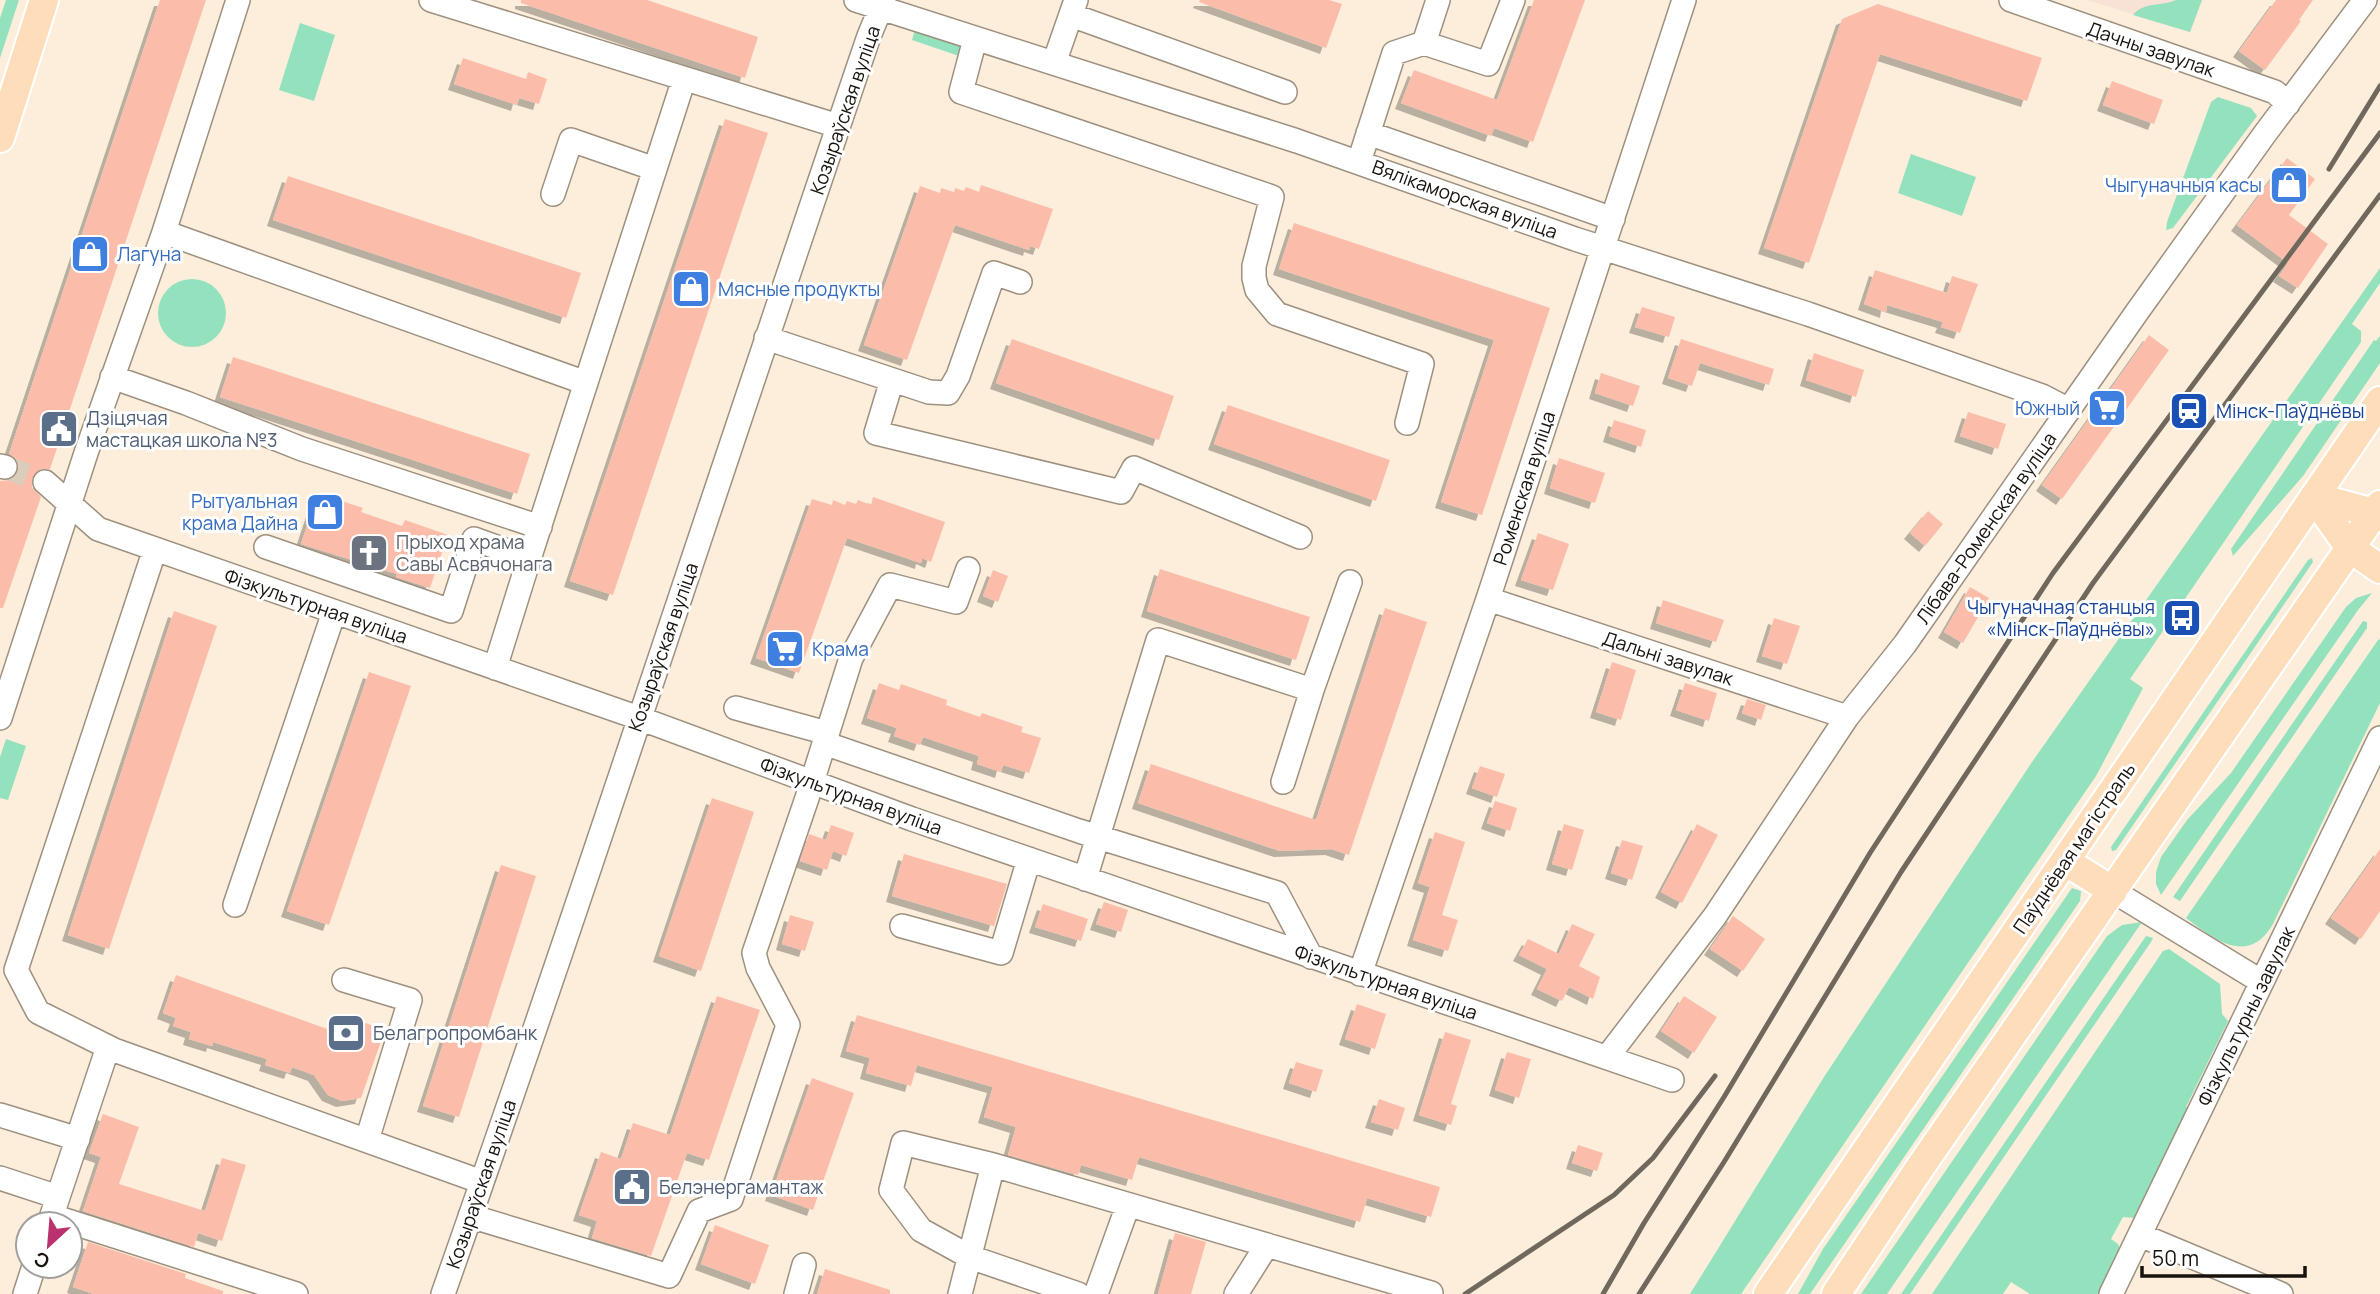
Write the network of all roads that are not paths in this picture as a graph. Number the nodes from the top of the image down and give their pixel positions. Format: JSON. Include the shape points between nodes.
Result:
{"nodes":[{"id":1,"x":44,"y":0,"type":"edge"},
{"id":2,"x":238,"y":0,"type":"edge"},
{"id":3,"x":431,"y":0,"type":"edge"},
{"id":4,"x":856,"y":0,"type":"edge"},
{"id":5,"x":1438,"y":0,"type":"edge"},
{"id":6,"x":1513,"y":0,"type":"edge"},
{"id":7,"x":1684,"y":0,"type":"edge"},
{"id":8,"x":2011,"y":0,"type":"edge"},
{"id":9,"x":2365,"y":0,"type":"edge"},
{"id":10,"x":883,"y":4,"type":"edge"},
{"id":11,"x":1074,"y":8,"type":"edge"},
{"id":12,"x":975,"y":39,"type":"junction"},
{"id":13,"x":1424,"y":43,"type":"junction"},
{"id":14,"x":1054,"y":64,"type":"junction"},
{"id":15,"x":684,"y":79,"type":"junction"},
{"id":16,"x":1284,"y":92,"type":"dead end"},
{"id":17,"x":2288,"y":104,"type":"junction"},
{"id":18,"x":838,"y":126,"type":"junction"},
{"id":19,"x":1368,"y":133,"type":"junction"},
{"id":20,"x":0,"y":138,"type":"edge"},
{"id":21,"x":1359,"y":162,"type":"junction"},
{"id":22,"x":655,"y":169,"type":"junction"},
{"id":23,"x":554,"y":194,"type":"dead end"},
{"id":24,"x":1613,"y":219,"type":"junction"},
{"id":25,"x":164,"y":232,"type":"junction"},
{"id":26,"x":1603,"y":247,"type":"junction"},
{"id":27,"x":1020,"y":282,"type":"dead end"},
{"id":28,"x":766,"y":338,"type":"junction"},
{"id":29,"x":112,"y":377,"type":"junction"},
{"id":30,"x":892,"y":380,"type":"junction"},
{"id":31,"x":586,"y":383,"type":"junction"},
{"id":32,"x":2380,"y":401,"type":"edge"},
{"id":33,"x":2069,"y":410,"type":"junction"},
{"id":34,"x":1406,"y":423,"type":"dead end"},
{"id":35,"x":45,"y":482,"type":"tunnel mouth"},
{"id":36,"x":2314,"y":497,"type":"junction"},
{"id":37,"x":69,"y":504,"type":"junction"},
{"id":38,"x":2378,"y":512,"type":"edge"},
{"id":39,"x":540,"y":527,"type":"junction"},
{"id":40,"x":1300,"y":537,"type":"dead end"},
{"id":41,"x":266,"y":547,"type":"dead end"},
{"id":42,"x":2350,"y":548,"type":"junction"},
{"id":43,"x":155,"y":550,"type":"junction"},
{"id":44,"x":529,"y":559,"type":"junction"},
{"id":45,"x":968,"y":569,"type":"dead end"},
{"id":46,"x":2380,"y":569,"type":"edge"},
{"id":47,"x":1350,"y":582,"type":"dead end"},
{"id":48,"x":1488,"y":599,"type":"junction"},
{"id":49,"x":334,"y":612,"type":"junction"},
{"id":50,"x":495,"y":668,"type":"junction"},
{"id":51,"x":1312,"y":690,"type":"junction"},
{"id":52,"x":737,"y":708,"type":"dead end"},
{"id":53,"x":0,"y":718,"type":"edge"},
{"id":54,"x":639,"y":718,"type":"junction"},
{"id":55,"x":1847,"y":718,"type":"junction"},
{"id":56,"x":826,"y":738,"type":"junction"},
{"id":57,"x":2380,"y":738,"type":"edge"},
{"id":58,"x":813,"y":782,"type":"junction"},
{"id":59,"x":1283,"y":782,"type":"dead end"},
{"id":60,"x":1098,"y":836,"type":"junction"},
{"id":61,"x":1028,"y":859,"type":"junction"},
{"id":62,"x":2065,"y":861,"type":"junction"},
{"id":63,"x":1085,"y":879,"type":"junction"},
{"id":64,"x":2113,"y":891,"type":"junction"},
{"id":65,"x":235,"y":905,"type":"dead end"},
{"id":66,"x":902,"y":926,"type":"dead end"},
{"id":67,"x":1311,"y":957,"type":"junction"},
{"id":68,"x":1360,"y":974,"type":"junction"},
{"id":69,"x":344,"y":980,"type":"dead end"},
{"id":70,"x":2262,"y":982,"type":"junction"},
{"id":71,"x":108,"y":1047,"type":"junction"},
{"id":72,"x":1608,"y":1056,"type":"junction"},
{"id":73,"x":1672,"y":1080,"type":"dead end"},
{"id":74,"x":0,"y":1115,"type":"edge"},
{"id":75,"x":78,"y":1139,"type":"junction"},
{"id":76,"x":367,"y":1140,"type":"junction"},
{"id":77,"x":993,"y":1165,"type":"junction"},
{"id":78,"x":0,"y":1178,"type":"edge"},
{"id":79,"x":482,"y":1182,"type":"junction"},
{"id":80,"x":1128,"y":1205,"type":"junction"},
{"id":81,"x":50,"y":1210,"type":"edge"},
{"id":82,"x":54,"y":1210,"type":"edge"},
{"id":83,"x":470,"y":1216,"type":"junction"},
{"id":84,"x":84,"y":1222,"type":"edge"},
{"id":85,"x":2140,"y":1235,"type":"junction"},
{"id":86,"x":1267,"y":1245,"type":"junction"},
{"id":87,"x":970,"y":1257,"type":"junction"},
{"id":88,"x":804,"y":1265,"type":"dead end"},
{"id":89,"x":1431,"y":1293,"type":"edge"},
{"id":90,"x":296,"y":1294,"type":"edge"},
{"id":91,"x":443,"y":1294,"type":"edge"},
{"id":92,"x":796,"y":1294,"type":"edge"},
{"id":93,"x":960,"y":1294,"type":"edge"},
{"id":94,"x":1078,"y":1294,"type":"edge"},
{"id":95,"x":1096,"y":1294,"type":"edge"},
{"id":96,"x":1236,"y":1294,"type":"edge"},
{"id":97,"x":1768,"y":1294,"type":"edge"},
{"id":98,"x":1836,"y":1294,"type":"edge"},
{"id":99,"x":2111,"y":1294,"type":"edge"},
{"id":100,"x":2281,"y":1294,"type":"edge"}],
"edges":[{"from":1,"to":20,"type":"main road"},
{"from":2,"to":25,"type":"street"},
{"from":3,"to":15,"type":"street"},
{"from":4,"to":10,"type":"street","name":"Вялікаморская вуліца"},
{"from":5,"to":13,"type":"street"},
{"from":6,"to":13,"type":"street","via":[[1488,64]]},
{"from":7,"to":24,"type":"street","name":"Роменская вуліца"},
{"from":8,"to":17,"type":"street","name":"Дачны завулак","via":[[2275,92]]},
{"from":9,"to":17,"type":"street","name":"Лібава-Роменская вуліца"},
{"from":10,"to":12,"type":"street","name":"Вялікаморская вуліца"},
{"from":10,"to":18,"type":"street","name":"Козыраўская вуліца"},
{"from":11,"to":14,"type":"street"},
{"from":11,"to":16,"type":"street"},
{"from":12,"to":14,"type":"street","name":"Вялікаморская вуліца"},
{"from":12,"to":34,"type":"street","via":[[961,93],[1272,197],[1254,266],[1257,290],[1277,314],[1422,364]]},
{"from":13,"to":19,"type":"street","via":[[1394,54]]},
{"from":14,"to":21,"type":"street","name":"Вялікаморская вуліца"},
{"from":15,"to":18,"type":"street"},
{"from":15,"to":22,"type":"street"},
{"from":17,"to":33,"type":"street","name":"Лібава-Роменская вуліца"},
{"from":18,"to":28,"type":"street","name":"Козыраўская вуліца"},
{"from":19,"to":21,"type":"street"},
{"from":19,"to":24,"type":"street"},
{"from":21,"to":26,"type":"street","name":"Вялікаморская вуліца"},
{"from":22,"to":23,"type":"street","via":[[571,140]]},
{"from":22,"to":31,"type":"street"},
{"from":24,"to":26,"type":"street","name":"Роменская вуліца"},
{"from":25,"to":29,"type":"street"},
{"from":25,"to":31,"type":"street"},
{"from":26,"to":33,"type":"street","name":"Вялікаморская вуліца","via":[[1808,314],[2042,396]]},
{"from":26,"to":48,"type":"street","name":"Роменская вуліца"},
{"from":27,"to":30,"type":"street","via":[[994,273],[948,393]]},
{"from":28,"to":30,"type":"street"},
{"from":28,"to":54,"type":"street","name":"Козыраўская вуліца"},
{"from":29,"to":37,"type":"street"},
{"from":29,"to":39,"type":"street","via":[[302,449]]},
{"from":30,"to":40,"type":"street","via":[[876,433],[1121,492],[1135,467]]},
{"from":31,"to":39,"type":"street"},
{"from":32,"to":36,"type":"main road","name":"Паўднёвая магістраль"},
{"from":33,"to":55,"type":"street","name":"Лібава-Роменская вуліца","via":[[1905,644]]},
{"from":35,"to":37,"type":"street","name":"Фізкультурная вуліца"},
{"from":36,"to":38,"type":"main road"},
{"from":36,"to":42,"type":"main road"},
{"from":36,"to":62,"type":"main road","name":"Паўднёвая магістраль"},
{"from":37,"to":43,"type":"street","name":"Фізкультурная вуліца","via":[[98,530]]},
{"from":37,"to":53,"type":"street"},
{"from":38,"to":42,"type":"main road"},
{"from":39,"to":44,"type":"street"},
{"from":41,"to":44,"type":"street","via":[[451,611],[474,539]]},
{"from":42,"to":46,"type":"main road"},
{"from":42,"to":64,"type":"main road"},
{"from":43,"to":49,"type":"street","name":"Фізкультурная вуліца"},
{"from":43,"to":71,"type":"street","via":[[16,970],[38,1012]]},
{"from":44,"to":50,"type":"street"},
{"from":45,"to":56,"type":"street","via":[[956,602],[890,585],[851,658]]},
{"from":47,"to":51,"type":"street"},
{"from":48,"to":55,"type":"street","name":"Дальні завулак"},
{"from":48,"to":68,"type":"street","name":"Роменская вуліца"},
{"from":49,"to":50,"type":"street","name":"Фізкультурная вуліца"},
{"from":49,"to":65,"type":"street"},
{"from":50,"to":54,"type":"street","name":"Фізкультурная вуліца"},
{"from":51,"to":59,"type":"street"},
{"from":51,"to":60,"type":"street","via":[[1157,640]]},
{"from":52,"to":56,"type":"street"},
{"from":54,"to":58,"type":"street","name":"Фізкультурная вуліца"},
{"from":54,"to":79,"type":"street","name":"Козыраўская вуліца"},
{"from":55,"to":72,"type":"street","name":"Лібава-Роменская вуліца","via":[[1715,916]]},
{"from":56,"to":58,"type":"street"},
{"from":56,"to":60,"type":"street"},
{"from":57,"to":70,"type":"street","name":"Фізкультурны завулак"},
{"from":58,"to":61,"type":"street","name":"Фізкультурная вуліца"},
{"from":58,"to":83,"type":"street","via":[[754,953],[788,1025],[731,1199],[699,1211],[669,1276]]},
{"from":60,"to":63,"type":"street"},
{"from":60,"to":67,"type":"street","via":[[1277,894]]},
{"from":61,"to":63,"type":"street","name":"Фізкультурная вуліца"},
{"from":61,"to":66,"type":"street","via":[[1001,953]]},
{"from":62,"to":64,"type":"main road"},
{"from":62,"to":97,"type":"main road","name":"Паўднёвая магістраль"},
{"from":63,"to":67,"type":"street","name":"Фізкультурная вуліца"},
{"from":64,"to":70,"type":"street"},
{"from":64,"to":98,"type":"main road"},
{"from":67,"to":68,"type":"street","name":"Фізкультурная вуліца"},
{"from":68,"to":72,"type":"street","name":"Фізкультурная вуліца"},
{"from":69,"to":76,"type":"street","via":[[410,1000]]},
{"from":70,"to":85,"type":"street","name":"Фізкультурны завулак"},
{"from":71,"to":75,"type":"street"},
{"from":71,"to":76,"type":"street"},
{"from":72,"to":73,"type":"street","name":"Фізкультурная вуліца"},
{"from":74,"to":75,"type":"street"},
{"from":75,"to":82,"type":"street"},
{"from":76,"to":79,"type":"street"},
{"from":77,"to":80,"type":"street"},
{"from":77,"to":87,"type":"street"},
{"from":77,"to":87,"type":"street","via":[[903,1143],[891,1190],[921,1230]]},
{"from":78,"to":81,"type":"street"},
{"from":79,"to":83,"type":"street","name":"Козыраўская вуліца"},
{"from":80,"to":86,"type":"street"},
{"from":80,"to":95,"type":"street"},
{"from":83,"to":91,"type":"street","name":"Козыраўская вуліца"},
{"from":84,"to":90,"type":"street"},
{"from":85,"to":99,"type":"street","name":"Фізкультурны завулак"},
{"from":85,"to":100,"type":"street"},
{"from":86,"to":89,"type":"street"},
{"from":86,"to":96,"type":"street"},
{"from":87,"to":93,"type":"street"},
{"from":87,"to":94,"type":"street"},
{"from":88,"to":92,"type":"street"}]}
